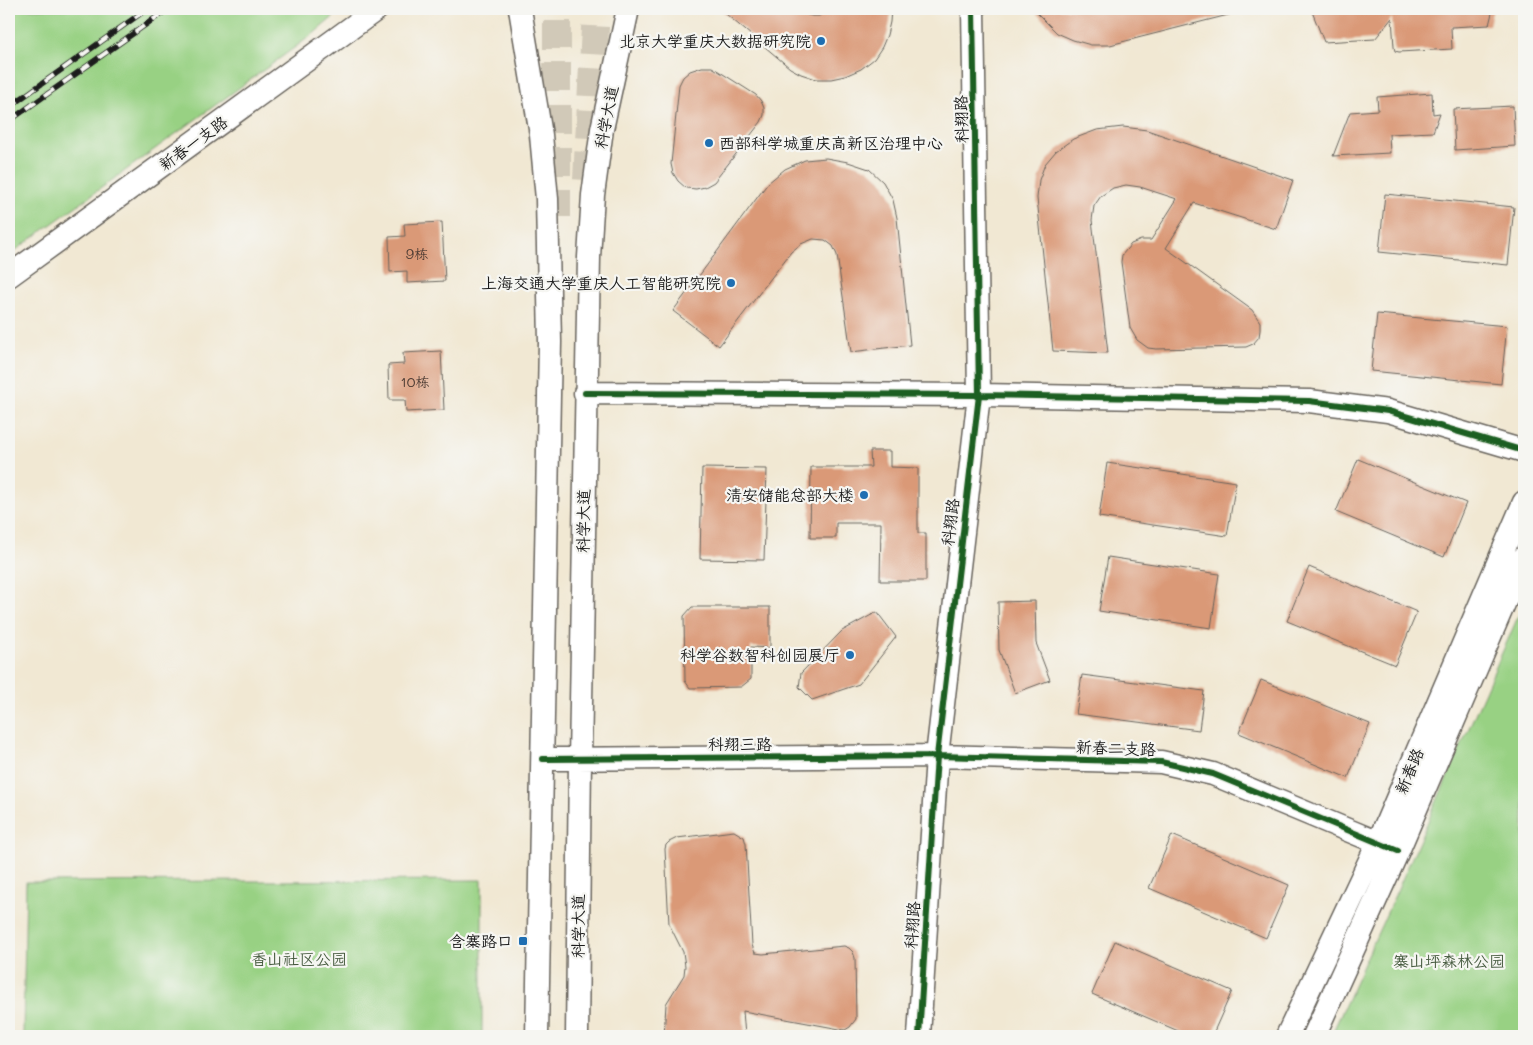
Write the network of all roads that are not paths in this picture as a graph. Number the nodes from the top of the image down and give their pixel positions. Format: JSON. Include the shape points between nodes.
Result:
{"nodes":[{"id":1,"x":377,"y":9,"type":"edge"},
{"id":2,"x":520,"y":9,"type":"edge"},
{"id":3,"x":628,"y":9,"type":"edge"},
{"id":4,"x":973,"y":9,"type":"edge"},
{"id":5,"x":9,"y":276,"type":"edge"},
{"id":6,"x":550,"y":342,"type":"junction"},
{"id":7,"x":587,"y":346,"type":"junction"},
{"id":8,"x":585,"y":393,"type":"junction"},
{"id":9,"x":979,"y":395,"type":"junction"},
{"id":10,"x":1524,"y":451,"type":"edge"},
{"id":11,"x":1524,"y":502,"type":"edge"},
{"id":12,"x":1524,"y":557,"type":"edge"},
{"id":13,"x":937,"y":756,"type":"junction"},
{"id":14,"x":543,"y":759,"type":"junction"},
{"id":15,"x":580,"y":759,"type":"junction"},
{"id":16,"x":1388,"y":847,"type":"junction"},
{"id":17,"x":537,"y":1036,"type":"edge"},
{"id":18,"x":578,"y":1036,"type":"edge"},
{"id":19,"x":919,"y":1036,"type":"edge"},
{"id":20,"x":1287,"y":1036,"type":"edge"},
{"id":21,"x":1314,"y":1036,"type":"edge"}],
"edges":[{"from":1,"to":5,"type":"street","name":"新春一支路"},
{"from":2,"to":6,"type":"street","via":[[541,135],[547,199]]},
{"from":3,"to":7,"type":"street","name":"科学大道","via":[[602,129],[593,195]]},
{"from":4,"to":9,"type":"street","name":"科翔路"},
{"from":6,"to":7,"type":"street","via":[[563,359],[572,360],[580,357]]},
{"from":6,"to":14,"type":"street"},
{"from":7,"to":8,"type":"street","name":"科学大道"},
{"from":8,"to":9,"type":"street"},
{"from":8,"to":15,"type":"street","name":"科学大道"},
{"from":9,"to":10,"type":"street","via":[[1309,401],[1388,411]]},
{"from":9,"to":13,"type":"street","name":"科翔路"},
{"from":11,"to":16,"type":"street","name":"新春路"},
{"from":12,"to":16,"type":"street","name":"新春路"},
{"from":13,"to":15,"type":"street","name":"科翔三路"},
{"from":13,"to":16,"type":"street","name":"新春二支路","via":[[1162,762],[1214,774]]},
{"from":13,"to":19,"type":"street","name":"科翔路"},
{"from":14,"to":15,"type":"street","name":"科翔三路"},
{"from":14,"to":17,"type":"street"},
{"from":15,"to":18,"type":"street","name":"科学大道"},
{"from":16,"to":20,"type":"street","name":"新春路"},
{"from":16,"to":21,"type":"street","name":"新春路"}]}
